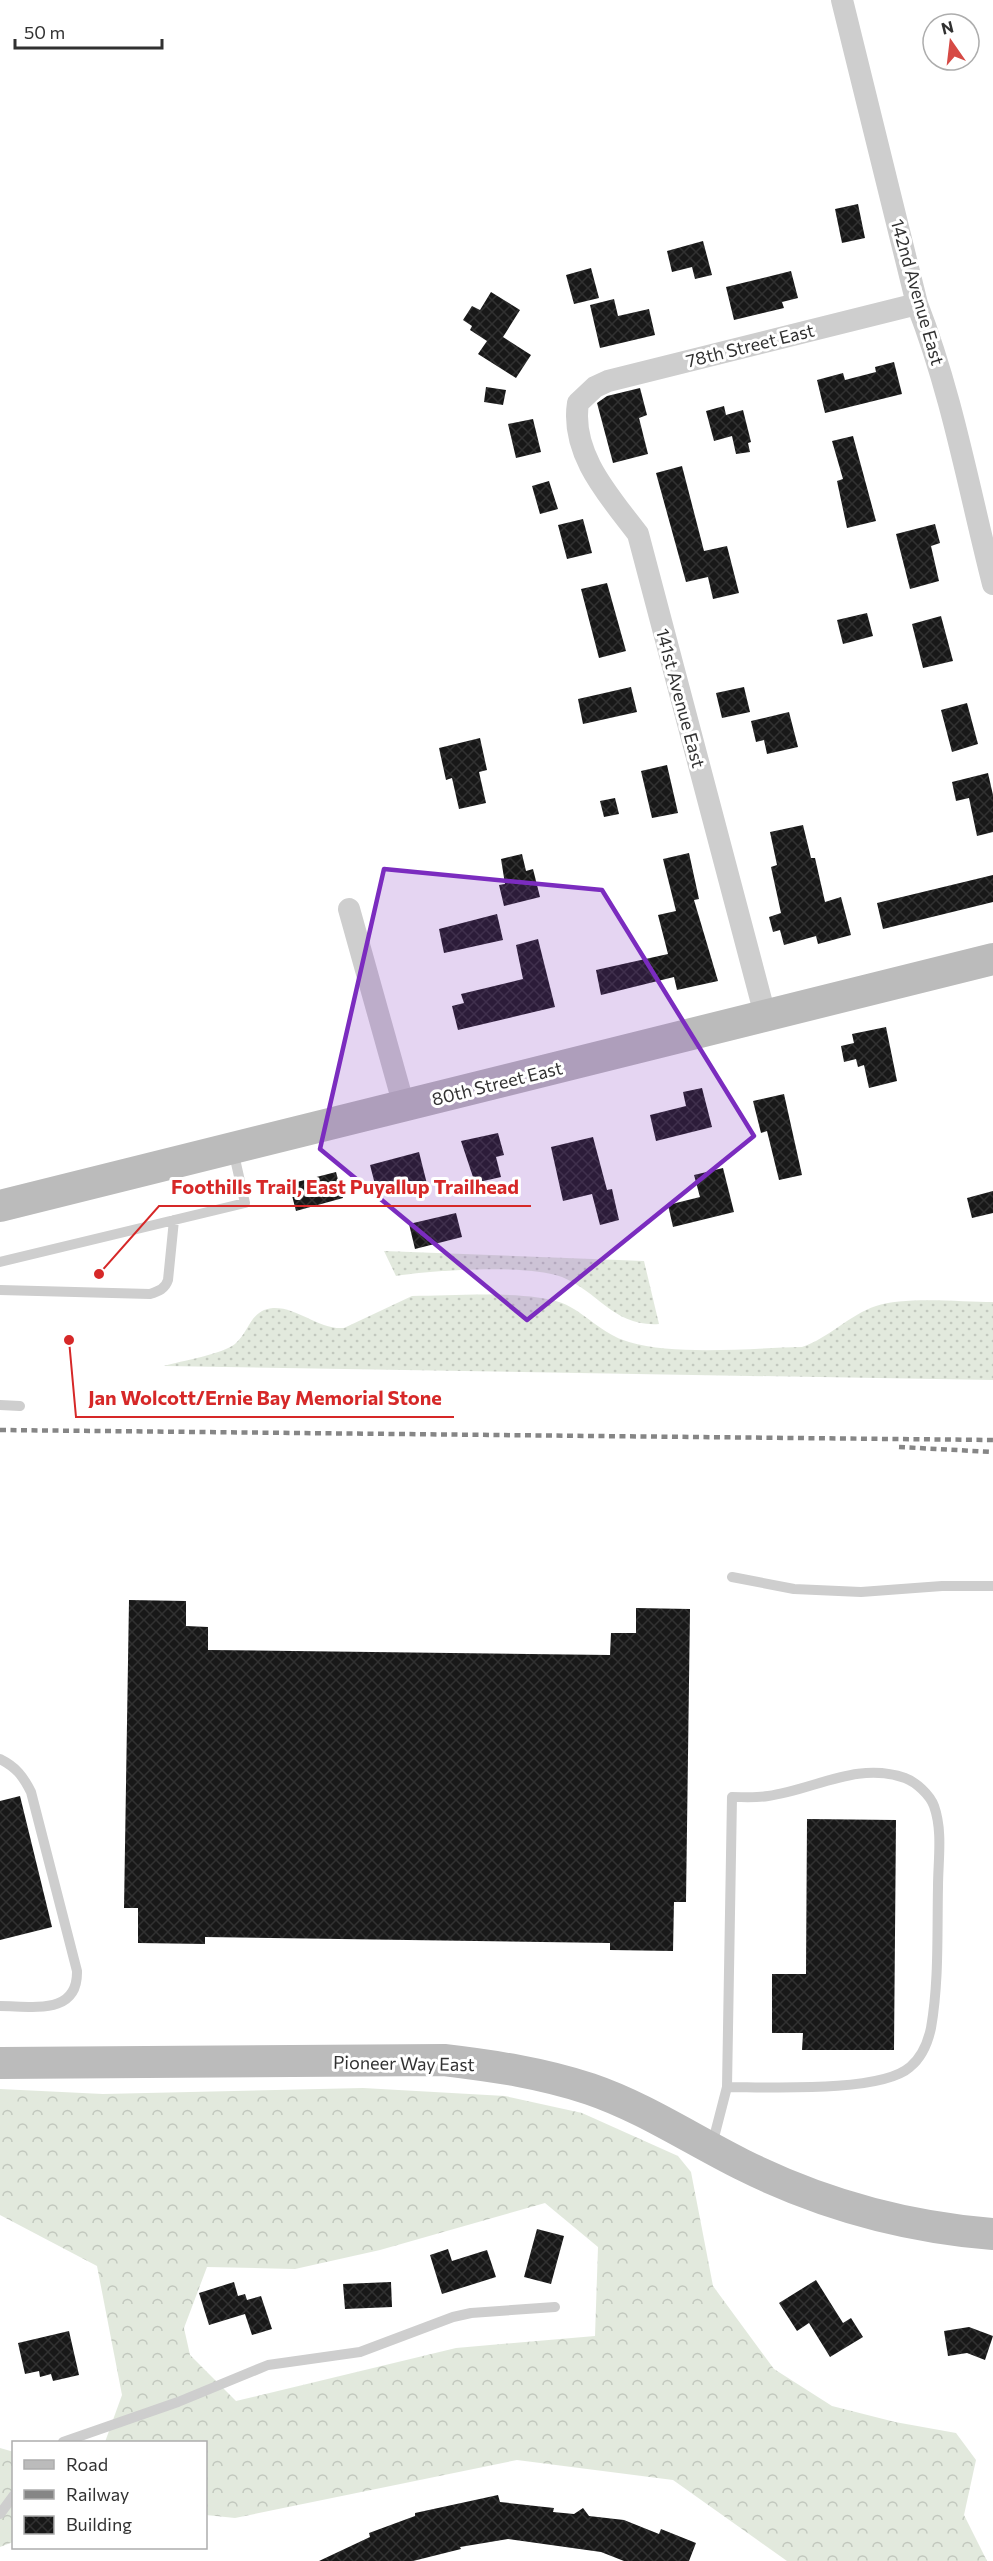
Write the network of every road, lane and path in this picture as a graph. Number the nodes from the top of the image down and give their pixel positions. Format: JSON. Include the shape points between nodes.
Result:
{"nodes":[{"id":1,"x":842,"y":0,"type":"edge"},
{"id":2,"x":917,"y":304,"type":"junction"},
{"id":3,"x":586,"y":395,"type":"joint"},
{"id":4,"x":993,"y":584,"type":"edge"},
{"id":5,"x":349,"y":909,"type":"dead end"},
{"id":6,"x":993,"y":959,"type":"edge"},
{"id":7,"x":765,"y":1015,"type":"junction"},
{"id":8,"x":404,"y":1106,"type":"junction"},
{"id":9,"x":232,"y":1149,"type":"junction"},
{"id":10,"x":0,"y":1206,"type":"edge"},
{"id":11,"x":174,"y":1220,"type":"junction"},
{"id":12,"x":0,"y":1262,"type":"edge"},
{"id":13,"x":0,"y":1290,"type":"edge"},
{"id":14,"x":0,"y":1405,"type":"edge"},
{"id":15,"x":20,"y":1406,"type":"dead end"},
{"id":16,"x":732,"y":1577,"type":"dead end"},
{"id":17,"x":993,"y":1586,"type":"edge"},
{"id":18,"x":0,"y":1759,"type":"edge"},
{"id":19,"x":0,"y":2006,"type":"edge"},
{"id":20,"x":0,"y":2063,"type":"edge"},
{"id":21,"x":727,"y":2087,"type":"junction"},
{"id":22,"x":711,"y":2148,"type":"junction"},
{"id":23,"x":993,"y":2234,"type":"edge"},
{"id":24,"x":555,"y":2307,"type":"dead end"},
{"id":25,"x":66,"y":2441,"type":"edge"},
{"id":26,"x":12,"y":2498,"type":"edge"},
{"id":27,"x":0,"y":2514,"type":"edge"}],
"edges":[{"from":1,"to":2,"type":"street","name":"142nd Avenue East"},
{"from":2,"to":3,"type":"street","name":"78th Street East","via":[[608,381]]},
{"from":2,"to":4,"type":"street","name":"142nd Avenue East","via":[[948,395]]},
{"from":3,"to":7,"type":"street","name":"141st Avenue East","via":[[577,410],[588,463],[638,534]]},
{"from":5,"to":8,"type":"street"},
{"from":6,"to":7,"type":"street","name":"80th Street East"},
{"from":7,"to":8,"type":"street","name":"80th Street East"},
{"from":8,"to":9,"type":"street","name":"80th Street East"},
{"from":9,"to":10,"type":"street","name":"80th Street East"},
{"from":9,"to":11,"type":"lane","via":[[245,1203]]},
{"from":11,"to":12,"type":"lane"},
{"from":11,"to":13,"type":"lane","via":[[168,1280],[158,1292]]},
{"from":14,"to":15,"type":"lane"},
{"from":16,"to":17,"type":"lane","via":[[794,1588],[861,1592]]},
{"from":18,"to":19,"type":"lane","via":[[23,1775],[31,1792],[77,1982],[68,1999],[58,2004]]},
{"from":20,"to":22,"type":"street","name":"Pioneer Way East","via":[[444,2060],[507,2067],[592,2090]]},
{"from":21,"to":21,"type":"lane","via":[[732,1797],[769,1796],[840,1776],[873,1773],[906,1779],[925,1792],[934,1805],[939,1830],[937,1967],[931,2030],[923,2052],[909,2069],[879,2080],[837,2086]]},
{"from":21,"to":22,"type":"lane"},
{"from":22,"to":23,"type":"street","name":"Pioneer Way East","via":[[802,2190],[867,2212],[956,2231]]},
{"from":24,"to":25,"type":"lane","via":[[462,2315],[360,2352],[268,2365]]},
{"from":26,"to":27,"type":"lane"}]}
